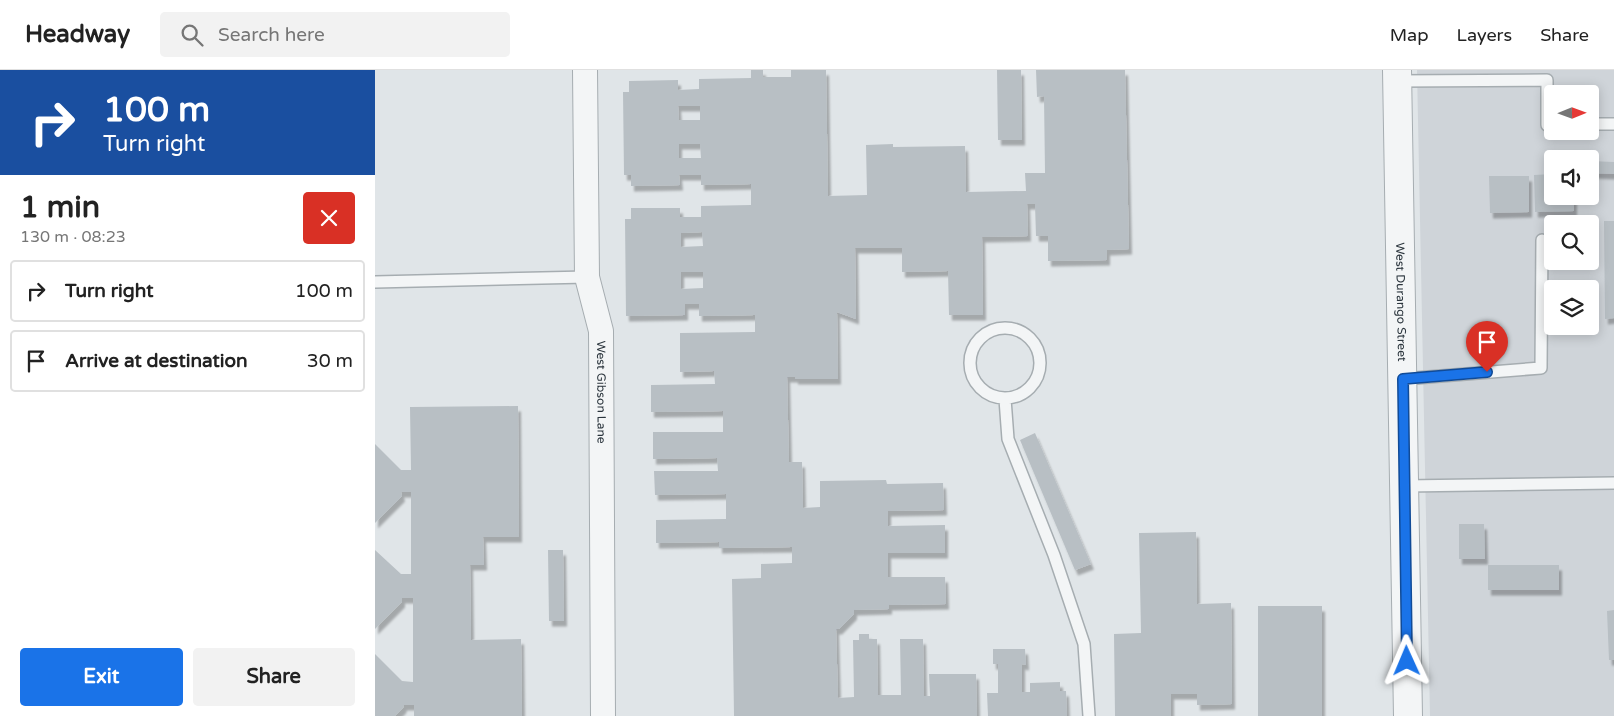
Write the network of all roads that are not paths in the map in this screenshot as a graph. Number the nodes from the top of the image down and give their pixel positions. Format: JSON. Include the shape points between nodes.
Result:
{"nodes":[{"id":1,"x":585,"y":70,"type":"edge"},
{"id":2,"x":1397,"y":75,"type":"edge"},
{"id":3,"x":1547,"y":85,"type":"edge"},
{"id":4,"x":1599,"y":124,"type":"edge"},
{"id":5,"x":1614,"y":124,"type":"edge"},
{"id":6,"x":1542,"y":240,"type":"dead end"},
{"id":7,"x":587,"y":277,"type":"junction"},
{"id":8,"x":375,"y":282,"type":"edge"},
{"id":9,"x":1403,"y":379,"type":"junction"},
{"id":10,"x":1005,"y":399,"type":"junction"},
{"id":11,"x":1614,"y":482,"type":"edge"},
{"id":12,"x":1405,"y":486,"type":"junction"},
{"id":13,"x":603,"y":716,"type":"edge"},
{"id":14,"x":1089,"y":716,"type":"edge"},
{"id":15,"x":1408,"y":716,"type":"edge"}],
"edges":[{"from":1,"to":7,"type":"street","name":"West Gibson Lane"},
{"from":2,"to":3,"type":"lane","via":[[1547,80]]},
{"from":2,"to":9,"type":"street","name":"West Durango Street"},
{"from":4,"to":5,"type":"lane"},
{"from":6,"to":9,"type":"lane","via":[[1541,368]]},
{"from":7,"to":8,"type":"lane"},
{"from":7,"to":13,"type":"street","name":"West Gibson Lane","via":[[601,331]]},
{"from":9,"to":12,"type":"street","name":"West Durango Street"},
{"from":10,"to":10,"type":"lane","via":[[1027,391],[1039,371],[1036,347],[1028,337],[1006,328],[983,336],[973,348],[969,364],[971,375],[985,393]]},
{"from":10,"to":14,"type":"lane","via":[[1008,439],[1054,555],[1084,644]]},
{"from":11,"to":12,"type":"lane"},
{"from":12,"to":15,"type":"street","name":"West Durango Street"}]}
